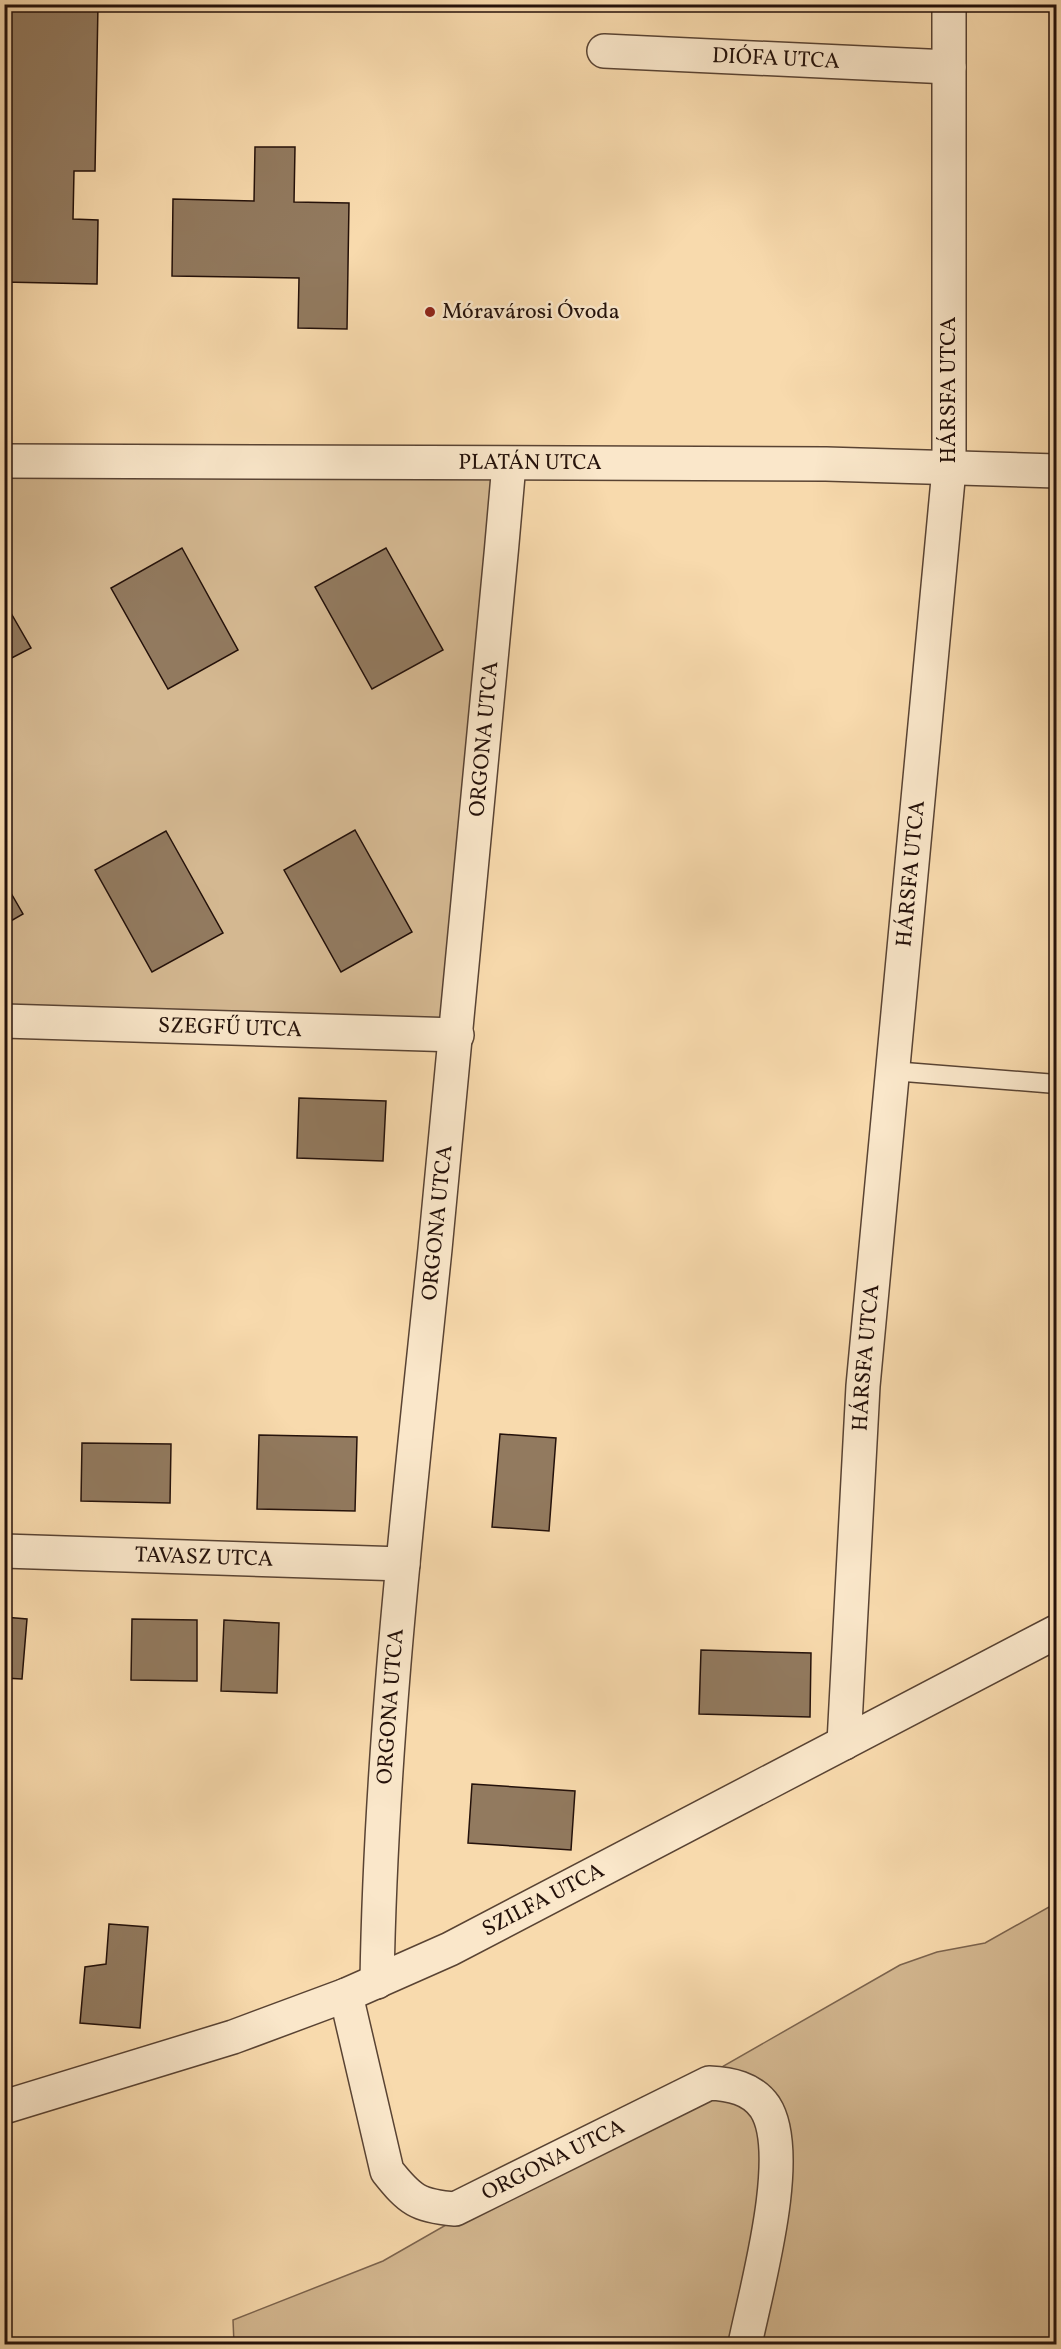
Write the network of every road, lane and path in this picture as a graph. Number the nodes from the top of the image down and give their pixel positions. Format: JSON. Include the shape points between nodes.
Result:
{"nodes":[{"id":1,"x":949,"y":4,"type":"edge"},
{"id":2,"x":604,"y":51,"type":"dead end"},
{"id":3,"x":949,"y":67,"type":"junction"},
{"id":4,"x":4,"y":461,"type":"edge"},
{"id":5,"x":509,"y":464,"type":"junction"},
{"id":6,"x":949,"y":468,"type":"junction"},
{"id":7,"x":1056,"y":471,"type":"edge"},
{"id":8,"x":4,"y":1021,"type":"edge"},
{"id":9,"x":457,"y":1035,"type":"junction"},
{"id":10,"x":892,"y":1071,"type":"junction"},
{"id":11,"x":1056,"y":1084,"type":"edge"},
{"id":12,"x":4,"y":1551,"type":"edge"},
{"id":13,"x":403,"y":1564,"type":"junction"},
{"id":14,"x":1056,"y":1632,"type":"edge"},
{"id":15,"x":844,"y":1743,"type":"junction"},
{"id":16,"x":377,"y":1982,"type":"junction"},
{"id":17,"x":346,"y":1995,"type":"junction"},
{"id":18,"x":4,"y":2107,"type":"edge"},
{"id":19,"x":745,"y":2344,"type":"edge"}],
"edges":[{"from":1,"to":3,"type":"street","name":"HÁRSFA UTCA"},
{"from":2,"to":3,"type":"street","name":"DIÓFA UTCA"},
{"from":3,"to":6,"type":"street","name":"HÁRSFA UTCA"},
{"from":4,"to":5,"type":"street","name":"PLATÁN UTCA"},
{"from":5,"to":6,"type":"street","name":"PLATÁN UTCA"},
{"from":5,"to":9,"type":"street","name":"ORGONA UTCA"},
{"from":6,"to":7,"type":"street","name":"PLATÁN UTCA"},
{"from":6,"to":10,"type":"street","name":"HÁRSFA UTCA"},
{"from":8,"to":9,"type":"street","name":"SZEGFŰ UTCA"},
{"from":9,"to":13,"type":"street","name":"ORGONA UTCA"},
{"from":10,"to":11,"type":"lane"},
{"from":10,"to":15,"type":"street","name":"HÁRSFA UTCA","via":[[863,1386]]},
{"from":12,"to":13,"type":"street","name":"TAVASZ UTCA"},
{"from":13,"to":16,"type":"street","name":"ORGONA UTCA","via":[[378,1887]]},
{"from":14,"to":15,"type":"street","name":"SZILFA UTCA"},
{"from":15,"to":16,"type":"street","name":"SZILFA UTCA","via":[[450,1949]]},
{"from":16,"to":17,"type":"street","name":"SZILFA UTCA"},
{"from":17,"to":18,"type":"street","name":"SZILFA UTCA","via":[[233,2037]]},
{"from":17,"to":19,"type":"street","name":"ORGONA UTCA","via":[[387,2171],[405,2194],[431,2207],[455,2209],[709,2082],[751,2092],[765,2106],[774,2125],[776,2156],[773,2206]]}]}
